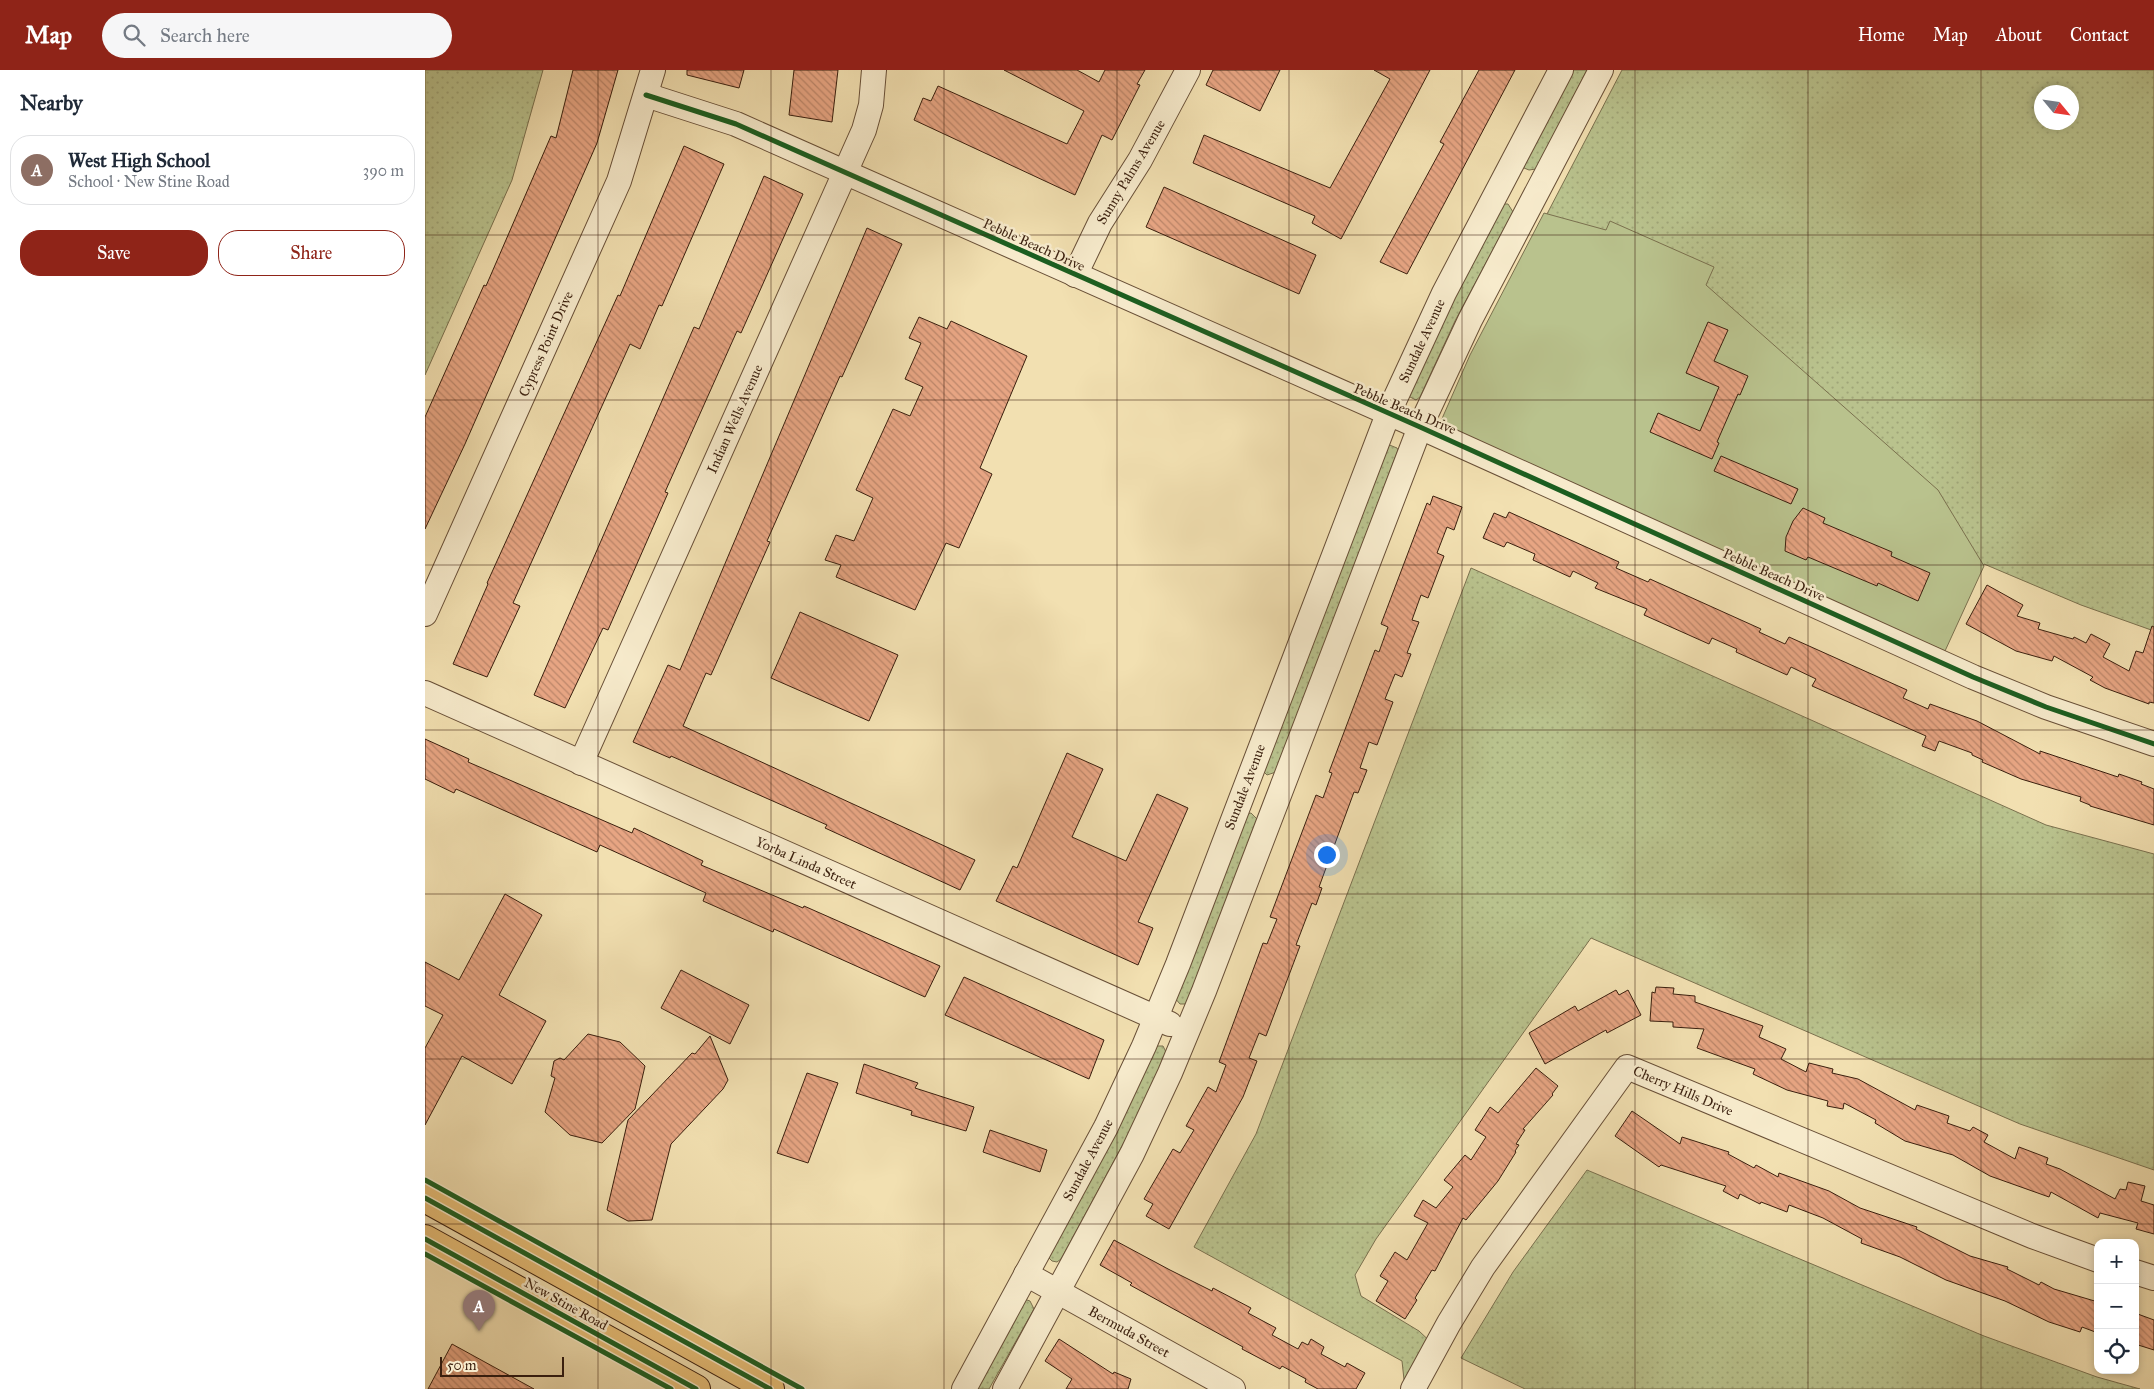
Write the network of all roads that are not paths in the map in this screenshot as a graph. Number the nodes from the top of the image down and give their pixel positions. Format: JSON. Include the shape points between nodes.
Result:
{"nodes":[{"id":1,"x":653,"y":70,"type":"edge"},
{"id":2,"x":874,"y":70,"type":"edge"},
{"id":3,"x":1188,"y":70,"type":"edge"},
{"id":4,"x":1561,"y":70,"type":"edge"},
{"id":5,"x":1601,"y":70,"type":"edge"},
{"id":6,"x":646,"y":95,"type":"junction"},
{"id":7,"x":845,"y":172,"type":"junction"},
{"id":8,"x":1506,"y":175,"type":"junction"},
{"id":9,"x":1537,"y":192,"type":"junction"},
{"id":10,"x":1075,"y":275,"type":"junction"},
{"id":11,"x":1388,"y":414,"type":"junction"},
{"id":12,"x":1420,"y":427,"type":"junction"},
{"id":13,"x":425,"y":614,"type":"edge"},
{"id":14,"x":425,"y":693,"type":"edge"},
{"id":15,"x":2154,"y":744,"type":"edge"},
{"id":16,"x":581,"y":763,"type":"junction"},
{"id":17,"x":1156,"y":1019,"type":"junction"},
{"id":18,"x":1188,"y":1031,"type":"junction"},
{"id":19,"x":425,"y":1198,"type":"edge"},
{"id":20,"x":425,"y":1216,"type":"edge"},
{"id":21,"x":425,"y":1239,"type":"edge"},
{"id":22,"x":517,"y":1249,"type":"junction"},
{"id":23,"x":2094,"y":1259,"type":"edge"},
{"id":24,"x":2139,"y":1273,"type":"edge"},
{"id":25,"x":1026,"y":1274,"type":"junction"},
{"id":26,"x":2154,"y":1278,"type":"edge"},
{"id":27,"x":1057,"y":1292,"type":"junction"},
{"id":28,"x":696,"y":1389,"type":"edge"},
{"id":29,"x":770,"y":1389,"type":"edge"},
{"id":30,"x":964,"y":1389,"type":"edge"},
{"id":31,"x":1005,"y":1389,"type":"edge"},
{"id":32,"x":1233,"y":1389,"type":"edge"},
{"id":33,"x":1413,"y":1389,"type":"edge"}],
"edges":[{"from":1,"to":6,"type":"street","name":"Cypress Point Drive"},
{"from":2,"to":7,"type":"street","name":"Indian Wells Avenue","via":[[871,105],[864,130]]},
{"from":3,"to":10,"type":"street","name":"Sunny Palms Avenue","via":[[1140,160],[1100,223]]},
{"from":4,"to":8,"type":"street","name":"Sundale Avenue"},
{"from":5,"to":9,"type":"street"},
{"from":6,"to":7,"type":"street","name":"Pebble Beach Drive","via":[[736,124]]},
{"from":6,"to":13,"type":"street","name":"Cypress Point Drive","via":[[619,181]]},
{"from":7,"to":10,"type":"street","name":"Pebble Beach Drive"},
{"from":7,"to":16,"type":"street","name":"Indian Wells Avenue"},
{"from":8,"to":9,"type":"street"},
{"from":8,"to":11,"type":"street","name":"Sundale Avenue","via":[[1421,340]]},
{"from":9,"to":12,"type":"street","via":[[1462,336]]},
{"from":10,"to":11,"type":"street","name":"Pebble Beach Drive"},
{"from":11,"to":12,"type":"street","name":"Pebble Beach Drive"},
{"from":11,"to":17,"type":"street","name":"Sundale Avenue"},
{"from":12,"to":15,"type":"street","name":"Pebble Beach Drive","via":[[1973,677],[2046,707]]},
{"from":12,"to":18,"type":"street"},
{"from":14,"to":16,"type":"street","name":"Yorba Linda Street"},
{"from":16,"to":17,"type":"street","name":"Yorba Linda Street"},
{"from":17,"to":18,"type":"street","name":"Yorba Linda Street"},
{"from":17,"to":25,"type":"street","name":"Sundale Avenue","via":[[1102,1135]]},
{"from":18,"to":27,"type":"street","via":[[1132,1154]]},
{"from":19,"to":22,"type":"main road","name":"New Stine Road"},
{"from":20,"to":22,"type":"main road","via":[[488,1251],[497,1253]]},
{"from":21,"to":28,"type":"main road","name":"New Stine Road"},
{"from":22,"to":29,"type":"main road","name":"New Stine Road"},
{"from":23,"to":33,"type":"street","name":"Cherry Hills Drive","via":[[2032,1236],[1627,1067],[1483,1267]]},
{"from":24,"to":26,"type":"street"},
{"from":25,"to":27,"type":"street","name":"Bermuda Street"},
{"from":25,"to":30,"type":"street","name":"Sundale Avenue"},
{"from":27,"to":31,"type":"street"},
{"from":27,"to":32,"type":"street","name":"Bermuda Street"}]}
